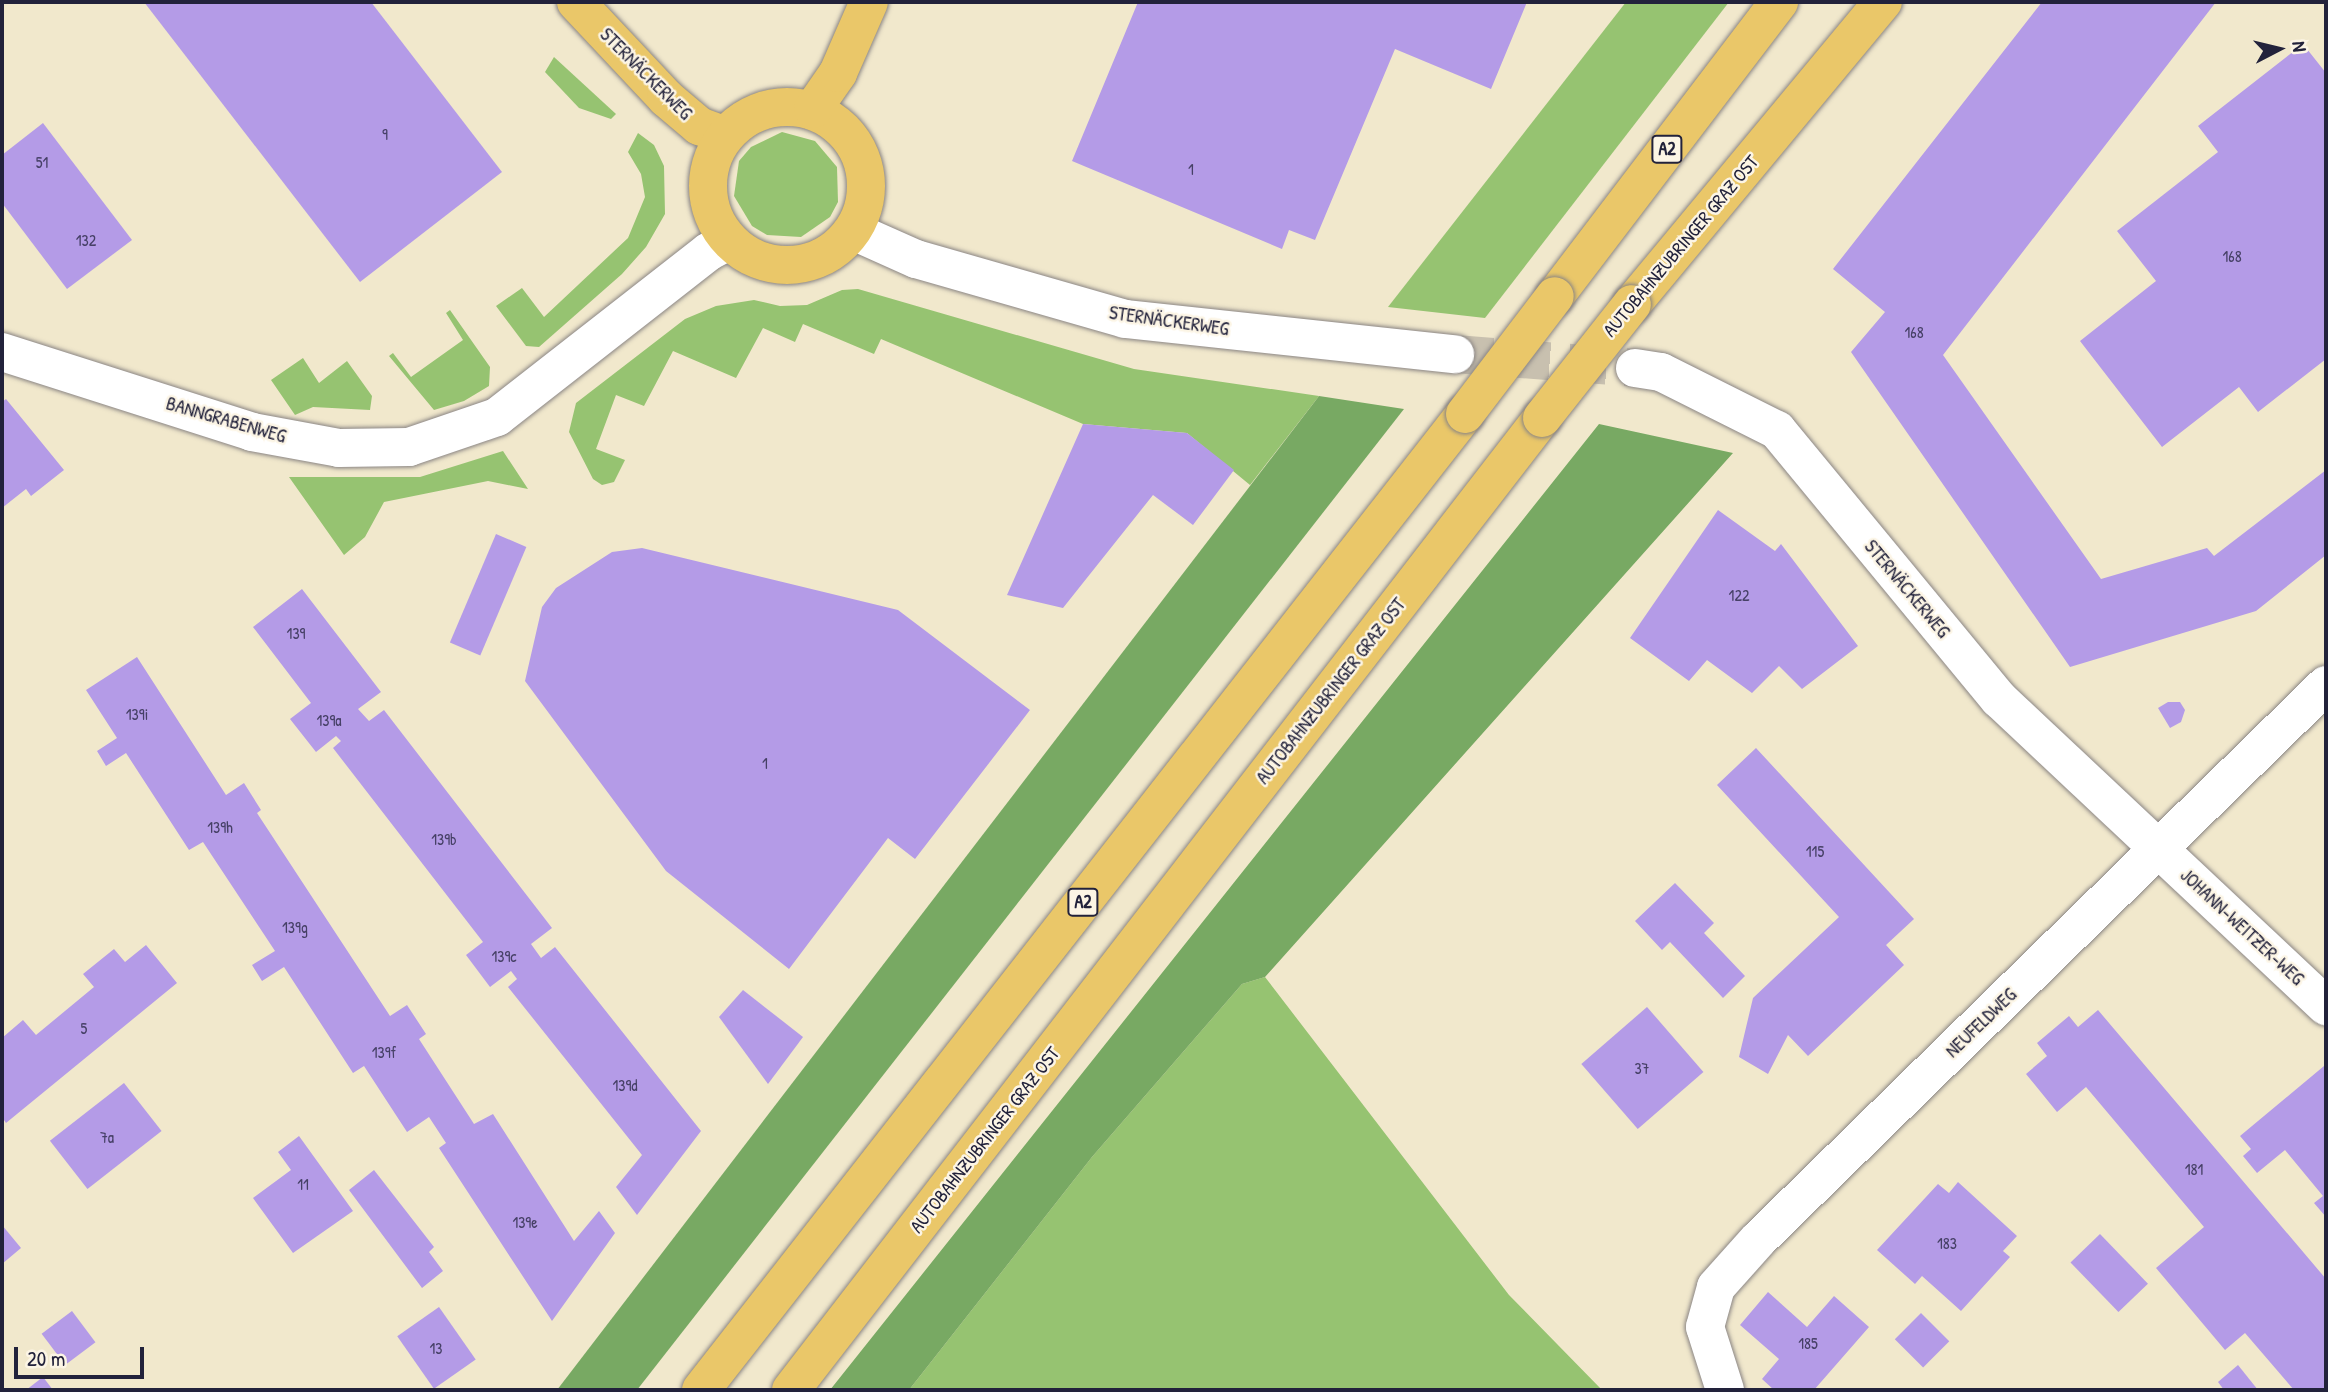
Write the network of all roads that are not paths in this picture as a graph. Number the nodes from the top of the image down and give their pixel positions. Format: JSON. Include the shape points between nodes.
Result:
{"nodes":[{"id":1,"x":576,"y":2,"type":"edge"},
{"id":2,"x":869,"y":2,"type":"edge"},
{"id":3,"x":1779,"y":2,"type":"edge"},
{"id":4,"x":1883,"y":2,"type":"edge"},
{"id":5,"x":813,"y":109,"type":"junction"},
{"id":6,"x":724,"y":135,"type":"junction"},
{"id":7,"x":853,"y":231,"type":"junction"},
{"id":8,"x":729,"y":241,"type":"junction"},
{"id":9,"x":2,"y":352,"type":"edge"},
{"id":10,"x":1455,"y":354,"type":"tunnel mouth"},
{"id":11,"x":1635,"y":368,"type":"tunnel mouth"},
{"id":12,"x":2326,"y":685,"type":"edge"},
{"id":13,"x":2159,"y":848,"type":"junction"},
{"id":14,"x":2326,"y":1006,"type":"edge"},
{"id":15,"x":701,"y":1390,"type":"edge"},
{"id":16,"x":791,"y":1390,"type":"edge"},
{"id":17,"x":1725,"y":1390,"type":"edge"}],
"edges":[{"from":1,"to":6,"type":"main road","name":"STERNÄCKERWEG","via":[[666,97],[699,126]]},
{"from":2,"to":5,"type":"main road","via":[[838,73]]},
{"from":3,"to":15,"type":"main road","number":"A2","bridge":true,"via":[[1465,414]]},
{"from":4,"to":16,"type":"main road","name":"AUTOBAHNZUBRINGER GRAZ OST","bridge":true,"via":[[1542,418]]},
{"from":5,"to":6,"type":"main road","via":[[765,107]]},
{"from":5,"to":7,"type":"main road","via":[[844,129],[863,160],[866,197]]},
{"from":6,"to":8,"type":"main road","via":[[708,170],[708,182],[710,208]]},
{"from":7,"to":8,"type":"main road","via":[[833,251],[808,263],[752,258]]},
{"from":7,"to":10,"type":"street","name":"STERNÄCKERWEG","via":[[916,259],[1125,319]]},
{"from":8,"to":9,"type":"street","name":"BANNGRABENWEG","via":[[708,252],[497,417],[408,447],[339,448],[252,432]]},
{"from":11,"to":13,"type":"street","name":"STERNÄCKERWEG","via":[[1661,372],[1777,430],[1998,699]]},
{"from":12,"to":13,"type":"street","name":"NEUFELDWEG"},
{"from":13,"to":14,"type":"street","name":"JOHANN-WEITZER-WEG"},
{"from":13,"to":17,"type":"street","name":"NEUFELDWEG","via":[[1758,1240],[1716,1287],[1705,1327]]}]}
